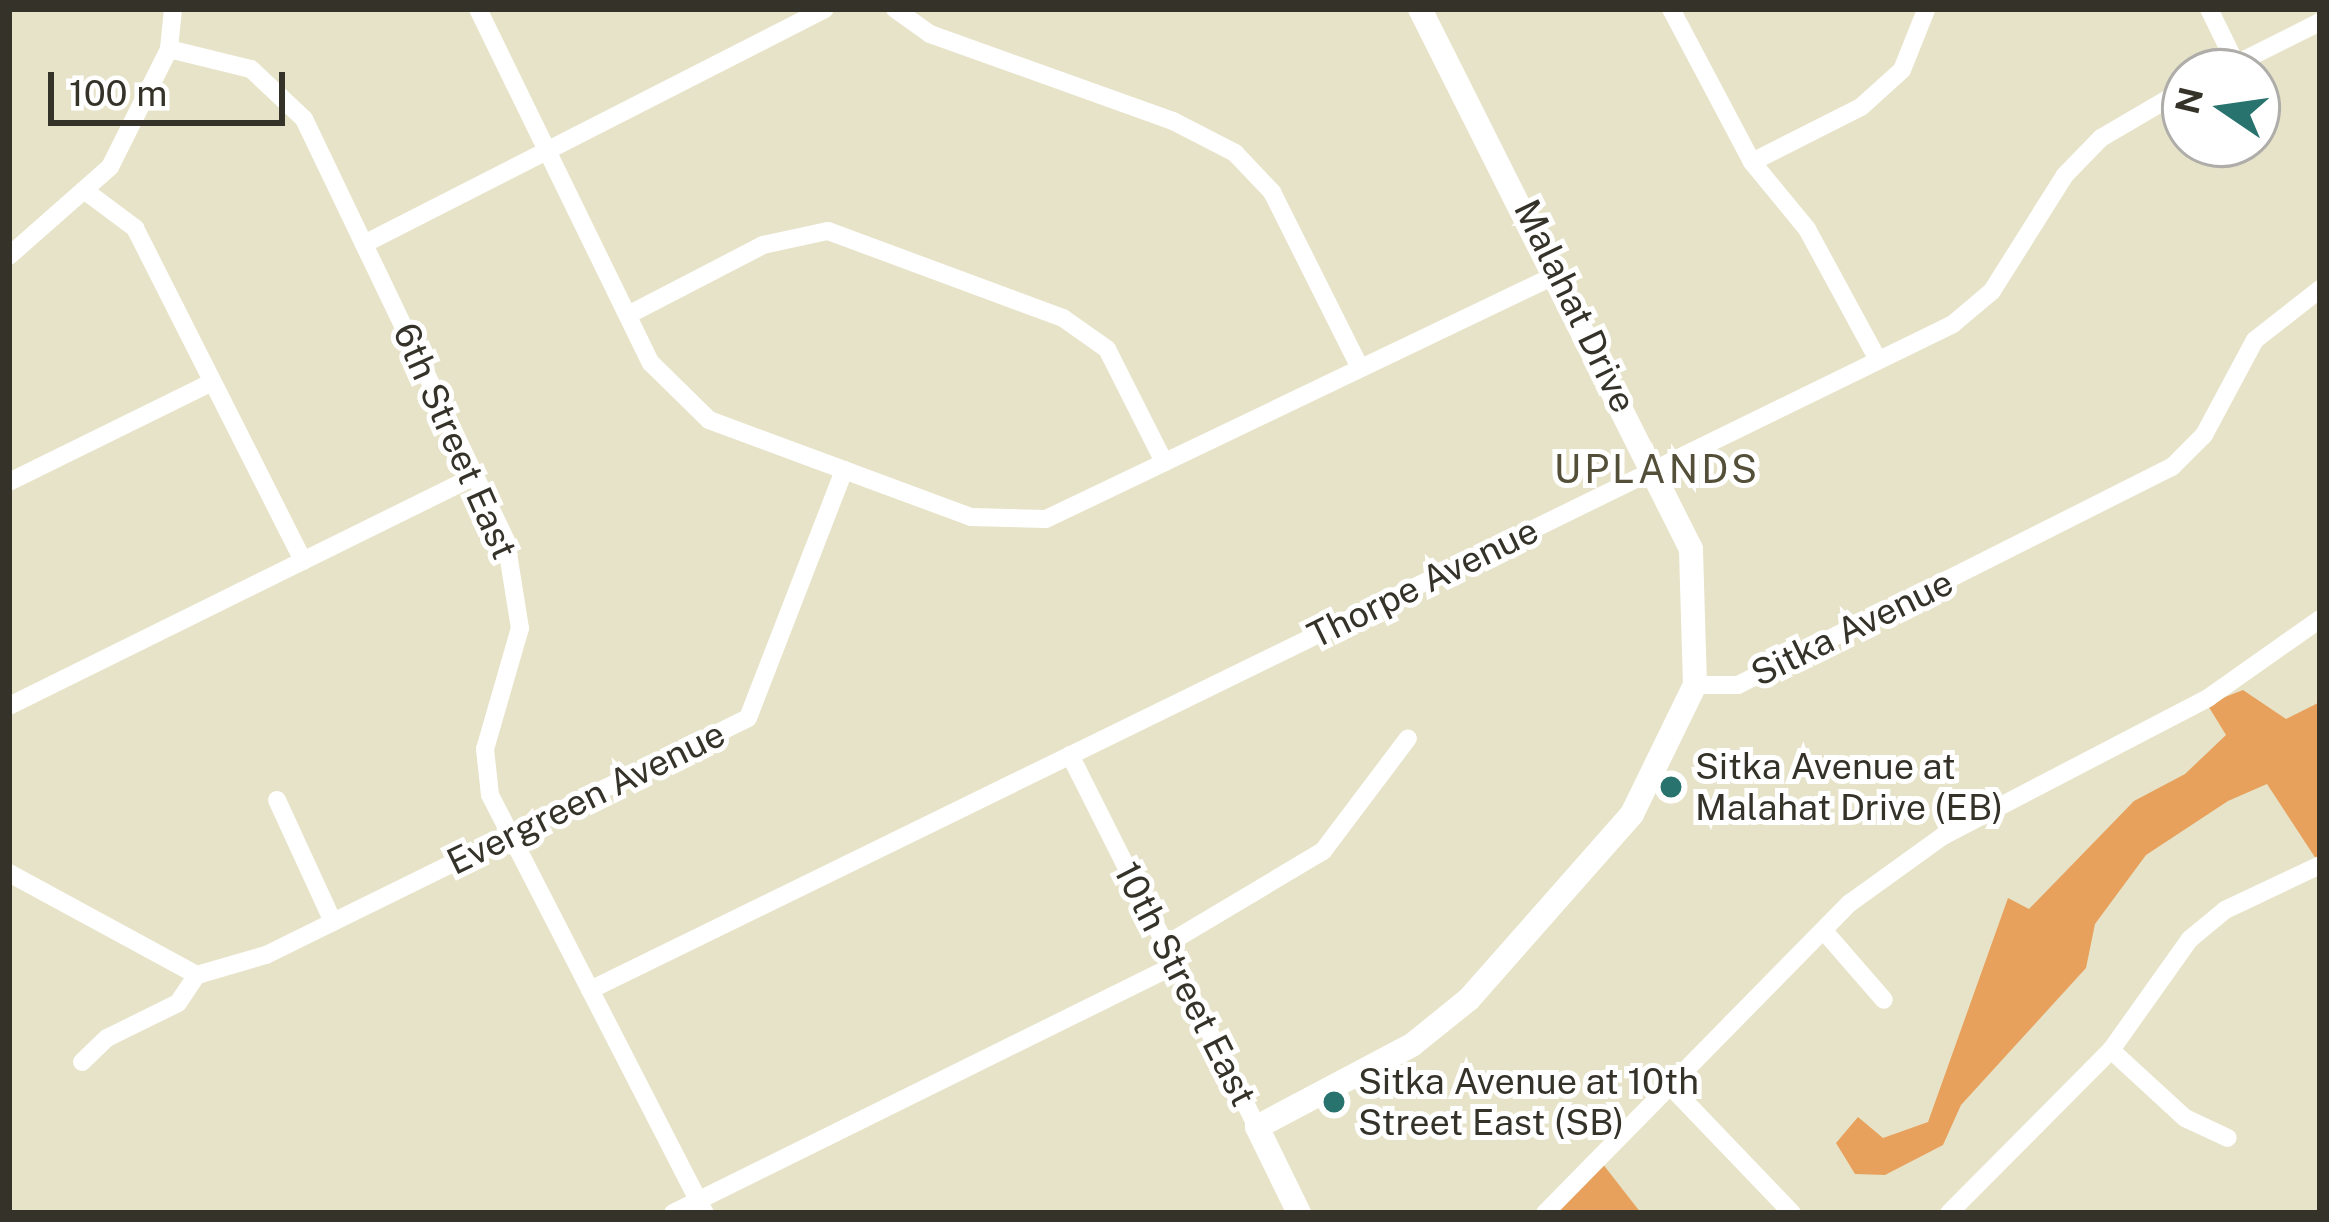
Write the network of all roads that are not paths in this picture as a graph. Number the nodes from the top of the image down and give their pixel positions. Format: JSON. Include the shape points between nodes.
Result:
{"nodes":[{"id":1,"x":173,"y":9,"type":"edge"},
{"id":2,"x":478,"y":9,"type":"edge"},
{"id":3,"x":825,"y":9,"type":"edge"},
{"id":4,"x":896,"y":9,"type":"edge"},
{"id":5,"x":1420,"y":9,"type":"edge"},
{"id":6,"x":1671,"y":9,"type":"edge"},
{"id":7,"x":2209,"y":9,"type":"edge"},
{"id":8,"x":1926,"y":10,"type":"edge"},
{"id":9,"x":2320,"y":22,"type":"edge"},
{"id":10,"x":2222,"y":48,"type":"edge"},
{"id":11,"x":2268,"y":48,"type":"edge"},
{"id":12,"x":169,"y":50,"type":"junction"},
{"id":13,"x":2161,"y":105,"type":"edge"},
{"id":14,"x":548,"y":152,"type":"junction"},
{"id":15,"x":1752,"y":162,"type":"junction"},
{"id":16,"x":88,"y":193,"type":"junction"},
{"id":17,"x":364,"y":244,"type":"junction"},
{"id":18,"x":9,"y":256,"type":"edge"},
{"id":19,"x":1558,"y":274,"type":"junction"},
{"id":20,"x":2313,"y":293,"type":"edge"},
{"id":21,"x":628,"y":315,"type":"junction"},
{"id":22,"x":2320,"y":316,"type":"edge"},
{"id":23,"x":1878,"y":361,"type":"junction"},
{"id":24,"x":1360,"y":368,"type":"junction"},
{"id":25,"x":212,"y":382,"type":"junction"},
{"id":26,"x":1164,"y":463,"type":"junction"},
{"id":27,"x":1657,"y":469,"type":"junction"},
{"id":28,"x":844,"y":470,"type":"junction"},
{"id":29,"x":475,"y":476,"type":"junction"},
{"id":30,"x":9,"y":482,"type":"edge"},
{"id":31,"x":303,"y":561,"type":"junction"},
{"id":32,"x":2320,"y":619,"type":"edge"},
{"id":33,"x":1696,"y":686,"type":"junction"},
{"id":34,"x":9,"y":706,"type":"edge"},
{"id":35,"x":1408,"y":738,"type":"dead end"},
{"id":36,"x":1070,"y":755,"type":"junction"},
{"id":37,"x":277,"y":800,"type":"dead end"},
{"id":38,"x":511,"y":837,"type":"junction"},
{"id":39,"x":2320,"y":865,"type":"edge"},
{"id":40,"x":9,"y":873,"type":"edge"},
{"id":41,"x":332,"y":922,"type":"junction"},
{"id":42,"x":1824,"y":932,"type":"junction"},
{"id":43,"x":1167,"y":944,"type":"junction"},
{"id":44,"x":1177,"y":964,"type":"junction"},
{"id":45,"x":197,"y":975,"type":"junction"},
{"id":46,"x":590,"y":990,"type":"junction"},
{"id":47,"x":1884,"y":1000,"type":"dead end"},
{"id":48,"x":2111,"y":1050,"type":"junction"},
{"id":49,"x":82,"y":1062,"type":"dead end"},
{"id":50,"x":1675,"y":1090,"type":"junction"},
{"id":51,"x":1256,"y":1127,"type":"junction"},
{"id":52,"x":2228,"y":1138,"type":"dead end"},
{"id":53,"x":702,"y":1207,"type":"edge"},
{"id":54,"x":674,"y":1213,"type":"edge"},
{"id":55,"x":1298,"y":1213,"type":"edge"},
{"id":56,"x":1545,"y":1213,"type":"edge"},
{"id":57,"x":1792,"y":1213,"type":"edge"},
{"id":58,"x":1949,"y":1213,"type":"edge"}],
"edges":[{"from":1,"to":12,"type":"street"},
{"from":2,"to":14,"type":"street"},
{"from":3,"to":14,"type":"street"},
{"from":4,"to":24,"type":"street","via":[[930,34],[1173,121],[1234,154],[1272,192]]},
{"from":5,"to":19,"type":"street","name":"Malahat Drive"},
{"from":6,"to":15,"type":"street"},
{"from":7,"to":10,"type":"street"},
{"from":8,"to":15,"type":"street","via":[[1902,70],[1861,107]]},
{"from":9,"to":11,"type":"street"},
{"from":12,"to":16,"type":"street","via":[[137,126]]},
{"from":12,"to":17,"type":"street","name":"6th Street East","via":[[251,69],[304,119]]},
{"from":13,"to":23,"type":"street","name":"Thorpe Avenue","via":[[2077,162],[1992,291],[1953,324]]},
{"from":14,"to":17,"type":"street"},
{"from":14,"to":21,"type":"street"},
{"from":15,"to":23,"type":"street","via":[[1807,229]]},
{"from":16,"to":18,"type":"street"},
{"from":16,"to":25,"type":"street","via":[[135,228]]},
{"from":17,"to":29,"type":"street","name":"6th Street East"},
{"from":19,"to":24,"type":"street"},
{"from":19,"to":27,"type":"street","name":"Malahat Drive"},
{"from":20,"to":22,"type":"street"},
{"from":20,"to":33,"type":"street","name":"Sitka Avenue","via":[[2255,340],[2204,435],[2172,467],[1738,685]]},
{"from":21,"to":26,"type":"street","via":[[763,245],[828,230],[1063,318],[1107,349]]},
{"from":21,"to":28,"type":"street","via":[[651,363],[709,419]]},
{"from":23,"to":27,"type":"street","name":"Thorpe Avenue"},
{"from":24,"to":26,"type":"street"},
{"from":25,"to":30,"type":"street"},
{"from":25,"to":31,"type":"street"},
{"from":26,"to":28,"type":"street","via":[[1046,518],[1010,524]]},
{"from":27,"to":33,"type":"street","name":"Malahat Drive","via":[[1691,549]]},
{"from":27,"to":36,"type":"street","name":"Thorpe Avenue"},
{"from":28,"to":38,"type":"street","name":"Evergreen Avenue","via":[[748,718]]},
{"from":29,"to":31,"type":"street"},
{"from":29,"to":38,"type":"street","name":"6th Street East","via":[[518,587],[520,628],[484,749],[490,795]]},
{"from":31,"to":34,"type":"street"},
{"from":32,"to":42,"type":"street","via":[[2208,698],[1942,836]]},
{"from":33,"to":51,"type":"street","via":[[1660,774],[1632,814],[1469,998],[1412,1046]]},
{"from":35,"to":43,"type":"street","via":[[1323,851]]},
{"from":36,"to":43,"type":"street","name":"10th Street East"},
{"from":36,"to":46,"type":"street","name":"Thorpe Avenue"},
{"from":37,"to":41,"type":"street"},
{"from":38,"to":41,"type":"street","name":"Evergreen Avenue"},
{"from":38,"to":46,"type":"street","name":"6th Street East"},
{"from":39,"to":48,"type":"street","via":[[2225,910],[2190,939]]},
{"from":40,"to":45,"type":"street"},
{"from":41,"to":45,"type":"street","name":"Evergreen Avenue"},
{"from":42,"to":47,"type":"street"},
{"from":42,"to":50,"type":"street"},
{"from":43,"to":44,"type":"street","name":"10th Street East"},
{"from":44,"to":51,"type":"street","name":"10th Street East"},
{"from":44,"to":53,"type":"street"},
{"from":45,"to":49,"type":"street","name":"Evergreen Avenue","via":[[178,1004],[106,1038]]},
{"from":46,"to":53,"type":"street","name":"6th Street East"},
{"from":48,"to":52,"type":"street","via":[[2185,1118]]},
{"from":48,"to":58,"type":"street"},
{"from":50,"to":56,"type":"street"},
{"from":50,"to":57,"type":"street"},
{"from":51,"to":55,"type":"street","name":"10th Street East"},
{"from":53,"to":54,"type":"street"}]}
